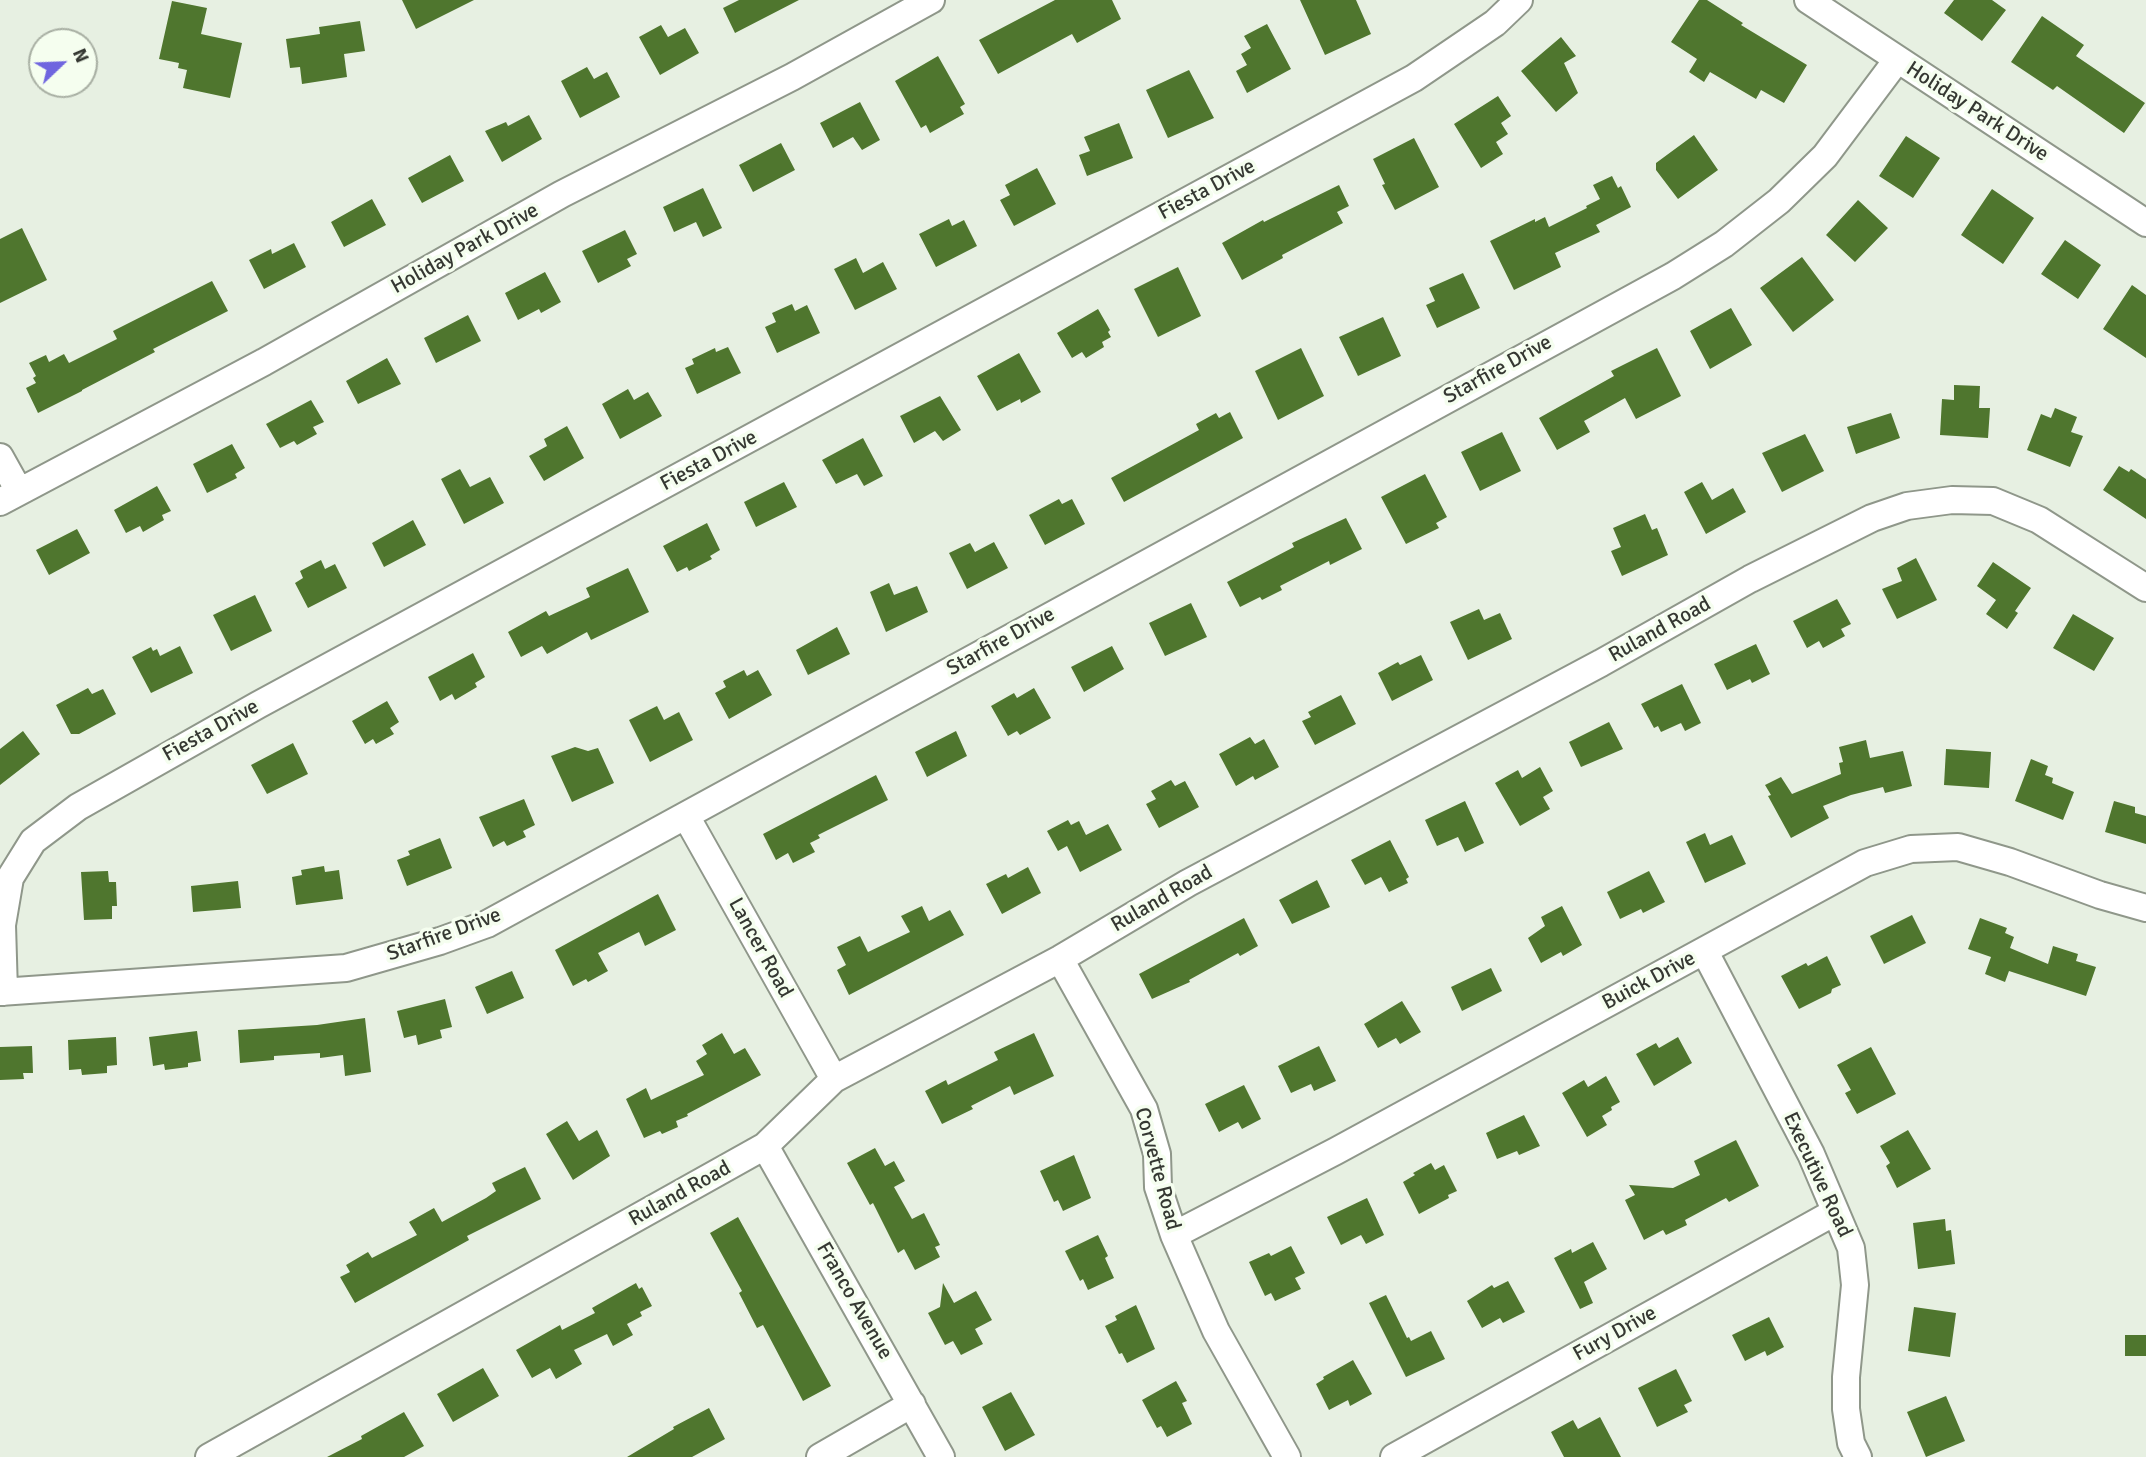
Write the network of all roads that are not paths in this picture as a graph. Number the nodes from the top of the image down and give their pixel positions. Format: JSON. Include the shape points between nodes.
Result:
{"nodes":[{"id":1,"x":931,"y":0,"type":"edge"},
{"id":2,"x":1519,"y":0,"type":"edge"},
{"id":3,"x":1808,"y":0,"type":"edge"},
{"id":4,"x":1897,"y":60,"type":"junction"},
{"id":5,"x":2146,"y":223,"type":"edge"},
{"id":6,"x":0,"y":457,"type":"edge"},
{"id":7,"x":10,"y":496,"type":"edge"},
{"id":8,"x":2146,"y":588,"type":"edge"},
{"id":9,"x":686,"y":816,"type":"junction"},
{"id":10,"x":2146,"y":908,"type":"edge"},
{"id":11,"x":1705,"y":952,"type":"junction"},
{"id":12,"x":1059,"y":959,"type":"junction"},
{"id":13,"x":2,"y":992,"type":"edge"},
{"id":14,"x":834,"y":1079,"type":"junction"},
{"id":15,"x":765,"y":1146,"type":"junction"},
{"id":16,"x":1835,"y":1212,"type":"junction"},
{"id":17,"x":1174,"y":1235,"type":"junction"},
{"id":18,"x":912,"y":1404,"type":"junction"},
{"id":19,"x":209,"y":1457,"type":"edge"},
{"id":20,"x":820,"y":1457,"type":"edge"},
{"id":21,"x":942,"y":1457,"type":"edge"},
{"id":22,"x":1287,"y":1457,"type":"edge"},
{"id":23,"x":1394,"y":1457,"type":"edge"},
{"id":24,"x":1858,"y":1457,"type":"edge"}],
"edges":[{"from":1,"to":7,"type":"street","name":"Holiday Park Drive","via":[[562,194],[264,362]]},
{"from":2,"to":13,"type":"street","name":"Fiesta Drive","via":[[1495,23],[1414,78],[78,807],[33,841],[10,878],[2,925]]},
{"from":3,"to":4,"type":"street","name":"Holiday Park Drive"},
{"from":4,"to":5,"type":"street","name":"Holiday Park Drive"},
{"from":4,"to":9,"type":"street","name":"Starfire Drive","via":[[1825,156],[1779,201],[1673,276]]},
{"from":6,"to":7,"type":"street"},
{"from":8,"to":12,"type":"street","name":"Ruland Road","via":[[2039,520],[1993,501],[1952,500],[1872,517],[1212,870]]},
{"from":9,"to":13,"type":"street","name":"Starfire Drive","via":[[487,924],[346,968]]},
{"from":9,"to":14,"type":"street","name":"Lancer Road"},
{"from":10,"to":11,"type":"street","name":"Buick Drive","via":[[1958,847],[1911,849],[1865,863]]},
{"from":11,"to":16,"type":"street","name":"Executive Road","via":[[1811,1154]]},
{"from":11,"to":17,"type":"street","name":"Buick Drive"},
{"from":12,"to":14,"type":"street","name":"Ruland Road"},
{"from":12,"to":17,"type":"street","name":"Corvette Road","via":[[1143,1109],[1157,1154],[1158,1187]]},
{"from":14,"to":15,"type":"street","name":"Ruland Road"},
{"from":15,"to":18,"type":"street","name":"Franco Avenue"},
{"from":15,"to":19,"type":"street","name":"Ruland Road"},
{"from":16,"to":23,"type":"street","name":"Fury Drive"},
{"from":16,"to":24,"type":"street","name":"Executive Road","via":[[1851,1248],[1854,1284],[1846,1409]]},
{"from":17,"to":22,"type":"street","name":"Corvette Road","via":[[1216,1331]]},
{"from":18,"to":20,"type":"street"},
{"from":18,"to":21,"type":"street","name":"Franco Avenue"}]}
